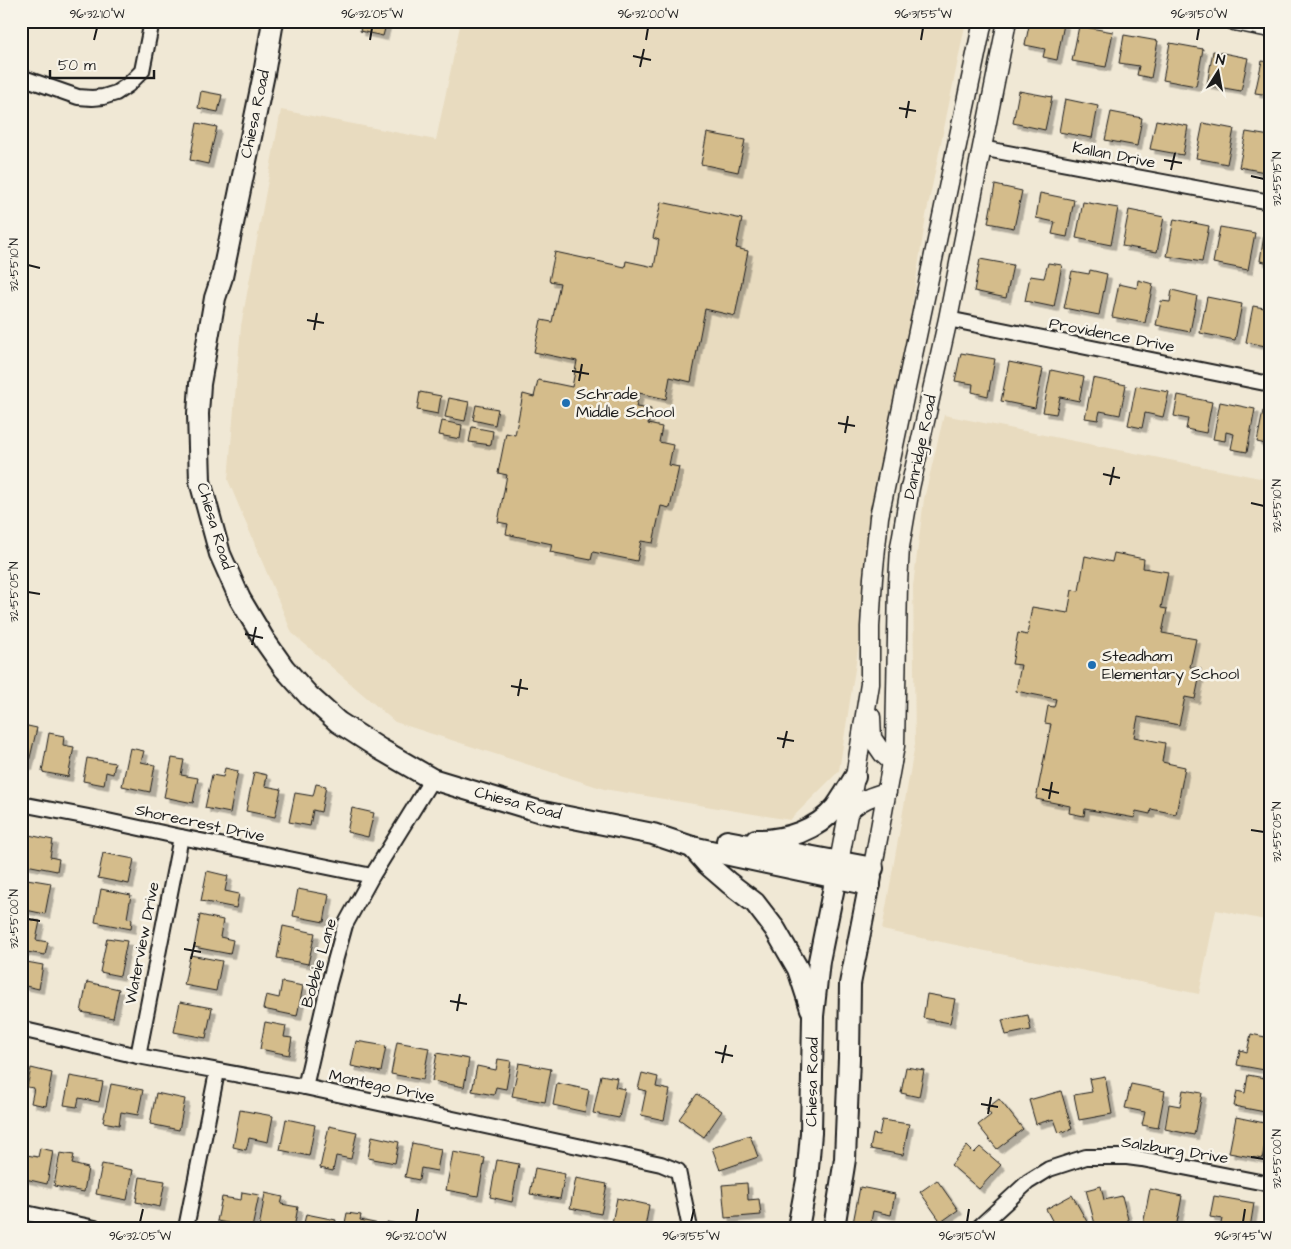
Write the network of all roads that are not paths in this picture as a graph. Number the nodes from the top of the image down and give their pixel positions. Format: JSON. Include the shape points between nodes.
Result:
{"nodes":[{"id":1,"x":152,"y":21,"type":"edge"},
{"id":2,"x":273,"y":21,"type":"edge"},
{"id":3,"x":983,"y":21,"type":"edge"},
{"id":4,"x":1007,"y":21,"type":"edge"},
{"id":5,"x":1234,"y":21,"type":"edge"},
{"id":6,"x":1270,"y":28,"type":"edge"},
{"id":7,"x":21,"y":77,"type":"edge"},
{"id":8,"x":982,"y":148,"type":"junction"},
{"id":9,"x":1270,"y":202,"type":"edge"},
{"id":10,"x":948,"y":319,"type":"junction"},
{"id":11,"x":1270,"y":384,"type":"edge"},
{"id":12,"x":870,"y":684,"type":"junction"},
{"id":13,"x":892,"y":762,"type":"junction"},
{"id":14,"x":855,"y":777,"type":"junction"},
{"id":15,"x":432,"y":779,"type":"junction"},
{"id":16,"x":887,"y":792,"type":"junction"},
{"id":17,"x":21,"y":804,"type":"edge"},
{"id":18,"x":848,"y":812,"type":"junction"},
{"id":19,"x":653,"y":834,"type":"junction"},
{"id":20,"x":181,"y":838,"type":"junction"},
{"id":21,"x":722,"y":840,"type":"junction"},
{"id":22,"x":692,"y":847,"type":"junction"},
{"id":23,"x":837,"y":870,"type":"junction"},
{"id":24,"x":372,"y":876,"type":"junction"},
{"id":25,"x":871,"y":877,"type":"junction"},
{"id":26,"x":813,"y":1016,"type":"junction"},
{"id":27,"x":21,"y":1028,"type":"edge"},
{"id":28,"x":138,"y":1056,"type":"junction"},
{"id":29,"x":217,"y":1072,"type":"junction"},
{"id":30,"x":305,"y":1087,"type":"junction"},
{"id":31,"x":1270,"y":1184,"type":"edge"},
{"id":32,"x":21,"y":1212,"type":"edge"},
{"id":33,"x":95,"y":1228,"type":"edge"},
{"id":34,"x":186,"y":1228,"type":"edge"},
{"id":35,"x":690,"y":1228,"type":"edge"},
{"id":36,"x":798,"y":1228,"type":"edge"},
{"id":37,"x":834,"y":1228,"type":"edge"},
{"id":38,"x":978,"y":1228,"type":"edge"}],
"edges":[{"from":1,"to":7,"type":"street","via":[[142,71],[116,93],[103,97],[78,97]]},
{"from":2,"to":15,"type":"main road","name":"Chiesa Road","via":[[200,384],[200,481],[220,554],[240,599],[284,668],[338,722]]},
{"from":3,"to":12,"type":"street","name":"Danridge Road","via":[[879,516],[872,578]]},
{"from":4,"to":8,"type":"street","name":"Danridge Road"},
{"from":5,"to":6,"type":"street"},
{"from":8,"to":9,"type":"street","name":"Kallan Drive"},
{"from":8,"to":10,"type":"street","name":"Danridge Road"},
{"from":10,"to":11,"type":"street","name":"Providence Drive"},
{"from":10,"to":13,"type":"street","name":"Danridge Road","via":[[900,547]]},
{"from":12,"to":13,"type":"street","via":[[872,738]]},
{"from":12,"to":14,"type":"street","name":"Danridge Road"},
{"from":13,"to":16,"type":"street","name":"Danridge Road"},
{"from":14,"to":18,"type":"street","name":"Danridge Road"},
{"from":14,"to":21,"type":"main road","via":[[836,807],[804,831],[771,840]]},
{"from":15,"to":19,"type":"main road","name":"Chiesa Road","via":[[538,811]]},
{"from":15,"to":24,"type":"street","name":"Bobbie Lane"},
{"from":16,"to":18,"type":"street","via":[[858,803]]},
{"from":16,"to":25,"type":"street","name":"Danridge Road"},
{"from":17,"to":20,"type":"street","name":"Shorecrest Drive"},
{"from":18,"to":23,"type":"street","name":"Danridge Road"},
{"from":19,"to":21,"type":"main road","name":"Chiesa Road","via":[[695,834]]},
{"from":19,"to":22,"type":"main road","name":"Chiesa Road"},
{"from":20,"to":24,"type":"street","name":"Shorecrest Drive"},
{"from":20,"to":28,"type":"street","name":"Waterview Drive"},
{"from":21,"to":23,"type":"main road","name":"Chiesa Road"},
{"from":22,"to":23,"type":"main road","name":"Chiesa Road"},
{"from":22,"to":26,"type":"main road","via":[[728,883],[755,903],[775,929],[798,969]]},
{"from":23,"to":25,"type":"main road","name":"Chiesa Road"},
{"from":23,"to":26,"type":"main road","name":"Chiesa Road","via":[[819,961]]},
{"from":24,"to":30,"type":"street","name":"Bobbie Lane","via":[[345,925]]},
{"from":25,"to":37,"type":"main road","via":[[850,984],[846,1159]]},
{"from":26,"to":36,"type":"main road","name":"Chiesa Road","via":[[811,1133]]},
{"from":27,"to":28,"type":"street","name":"Montego Drive"},
{"from":28,"to":29,"type":"street","name":"Montego Drive"},
{"from":29,"to":30,"type":"street","name":"Montego Drive"},
{"from":29,"to":34,"type":"street"},
{"from":30,"to":35,"type":"street","name":"Montego Drive","via":[[661,1164],[678,1171]]},
{"from":31,"to":38,"type":"street","name":"Salzburg Drive","via":[[1142,1159],[1086,1157],[1049,1169],[1028,1182]]},
{"from":32,"to":33,"type":"street"}]}
